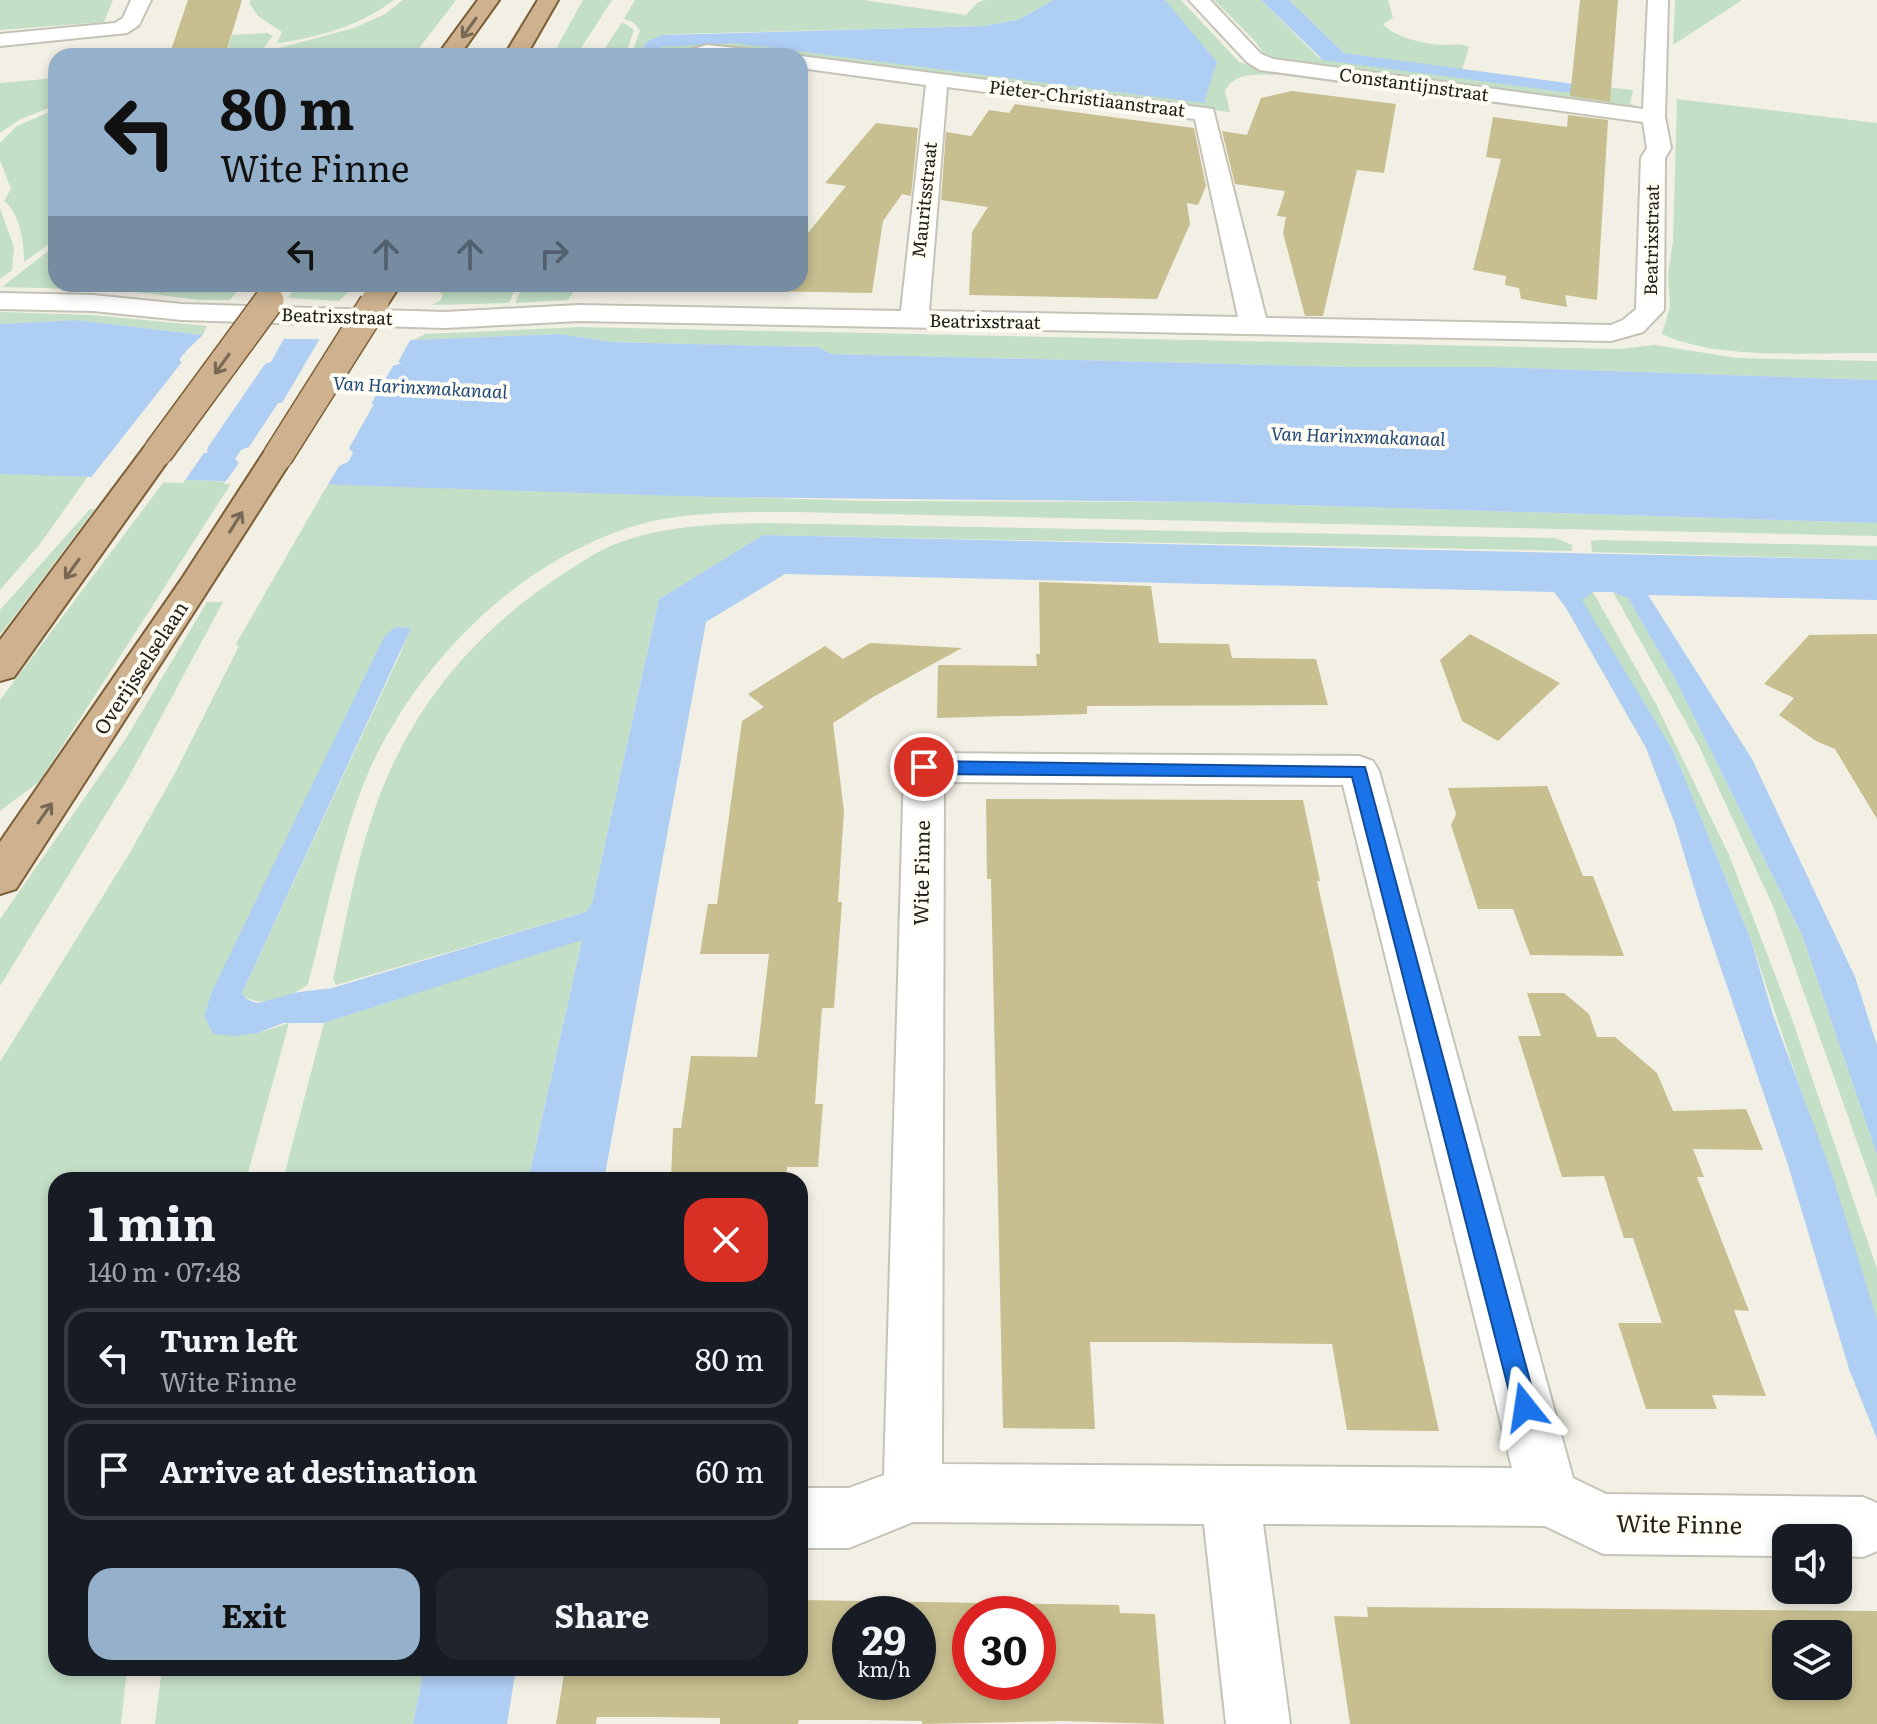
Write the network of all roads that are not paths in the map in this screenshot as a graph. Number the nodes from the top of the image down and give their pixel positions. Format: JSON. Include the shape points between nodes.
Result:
{"nodes":[{"id":1,"x":141,"y":0,"type":"edge"},
{"id":2,"x":489,"y":0,"type":"edge"},
{"id":3,"x":548,"y":0,"type":"edge"},
{"id":4,"x":1199,"y":0,"type":"edge"},
{"id":5,"x":1658,"y":0,"type":"edge"},
{"id":6,"x":0,"y":40,"type":"edge"},
{"id":7,"x":454,"y":48,"type":"edge"},
{"id":8,"x":520,"y":48,"type":"edge"},
{"id":9,"x":808,"y":63,"type":"edge"},
{"id":10,"x":937,"y":79,"type":"junction"},
{"id":11,"x":1654,"y":117,"type":"junction"},
{"id":12,"x":588,"y":292,"type":"edge"},
{"id":13,"x":275,"y":293,"type":"edge"},
{"id":14,"x":381,"y":294,"type":"edge"},
{"id":15,"x":0,"y":301,"type":"edge"},
{"id":16,"x":579,"y":313,"type":"junction"},
{"id":17,"x":914,"y":320,"type":"junction"},
{"id":18,"x":1254,"y":327,"type":"junction"},
{"id":19,"x":0,"y":668,"type":"edge"},
{"id":20,"x":0,"y":877,"type":"edge"},
{"id":21,"x":913,"y":1493,"type":"junction"},
{"id":22,"x":1230,"y":1495,"type":"junction"},
{"id":23,"x":1549,"y":1497,"type":"junction"},
{"id":24,"x":808,"y":1518,"type":"edge"},
{"id":25,"x":1863,"y":1527,"type":"dead end"},
{"id":26,"x":1258,"y":1724,"type":"edge"}],
"edges":[{"from":1,"to":6,"type":"street","via":[[132,21],[120,29]]},
{"from":2,"to":7,"type":"main road","one_way":true},
{"from":3,"to":8,"type":"main road"},
{"from":4,"to":11,"type":"street","name":"Constantijnstraat","via":[[1254,58],[1268,65]]},
{"from":5,"to":11,"type":"street","name":"Beatrixstraat"},
{"from":9,"to":10,"type":"street","name":"Pieter-Christiaanstraat"},
{"from":10,"to":17,"type":"street","name":"Mauritsstraat"},
{"from":10,"to":18,"type":"street","name":"Pieter-Christiaanstraat","via":[[1205,114]]},
{"from":11,"to":18,"type":"street","name":"Beatrixstraat","via":[[1659,148],[1653,158],[1650,310],[1628,330]]},
{"from":12,"to":16,"type":"street"},
{"from":13,"to":19,"type":"main road","one_way":true,"bridge":true},
{"from":20,"to":14,"type":"main road","name":"Overijsselselaan","one_way":true,"bridge":true,"via":[[194,588]]},
{"from":15,"to":16,"type":"street","name":"Beatrixstraat","via":[[445,320]]},
{"from":16,"to":17,"type":"street","name":"Beatrixstraat"},
{"from":17,"to":18,"type":"street","name":"Beatrixstraat"},
{"from":21,"to":22,"type":"street","name":"Wite Finne"},
{"from":21,"to":23,"type":"street","name":"Wite Finne","via":[[924,767],[940,767],[1359,771]]},
{"from":21,"to":24,"type":"street","name":"Wite Finne","via":[[849,1518]]},
{"from":22,"to":23,"type":"street","name":"Wite Finne"},
{"from":22,"to":26,"type":"street"},
{"from":23,"to":25,"type":"street","name":"Wite Finne","via":[[1603,1524]]}]}
